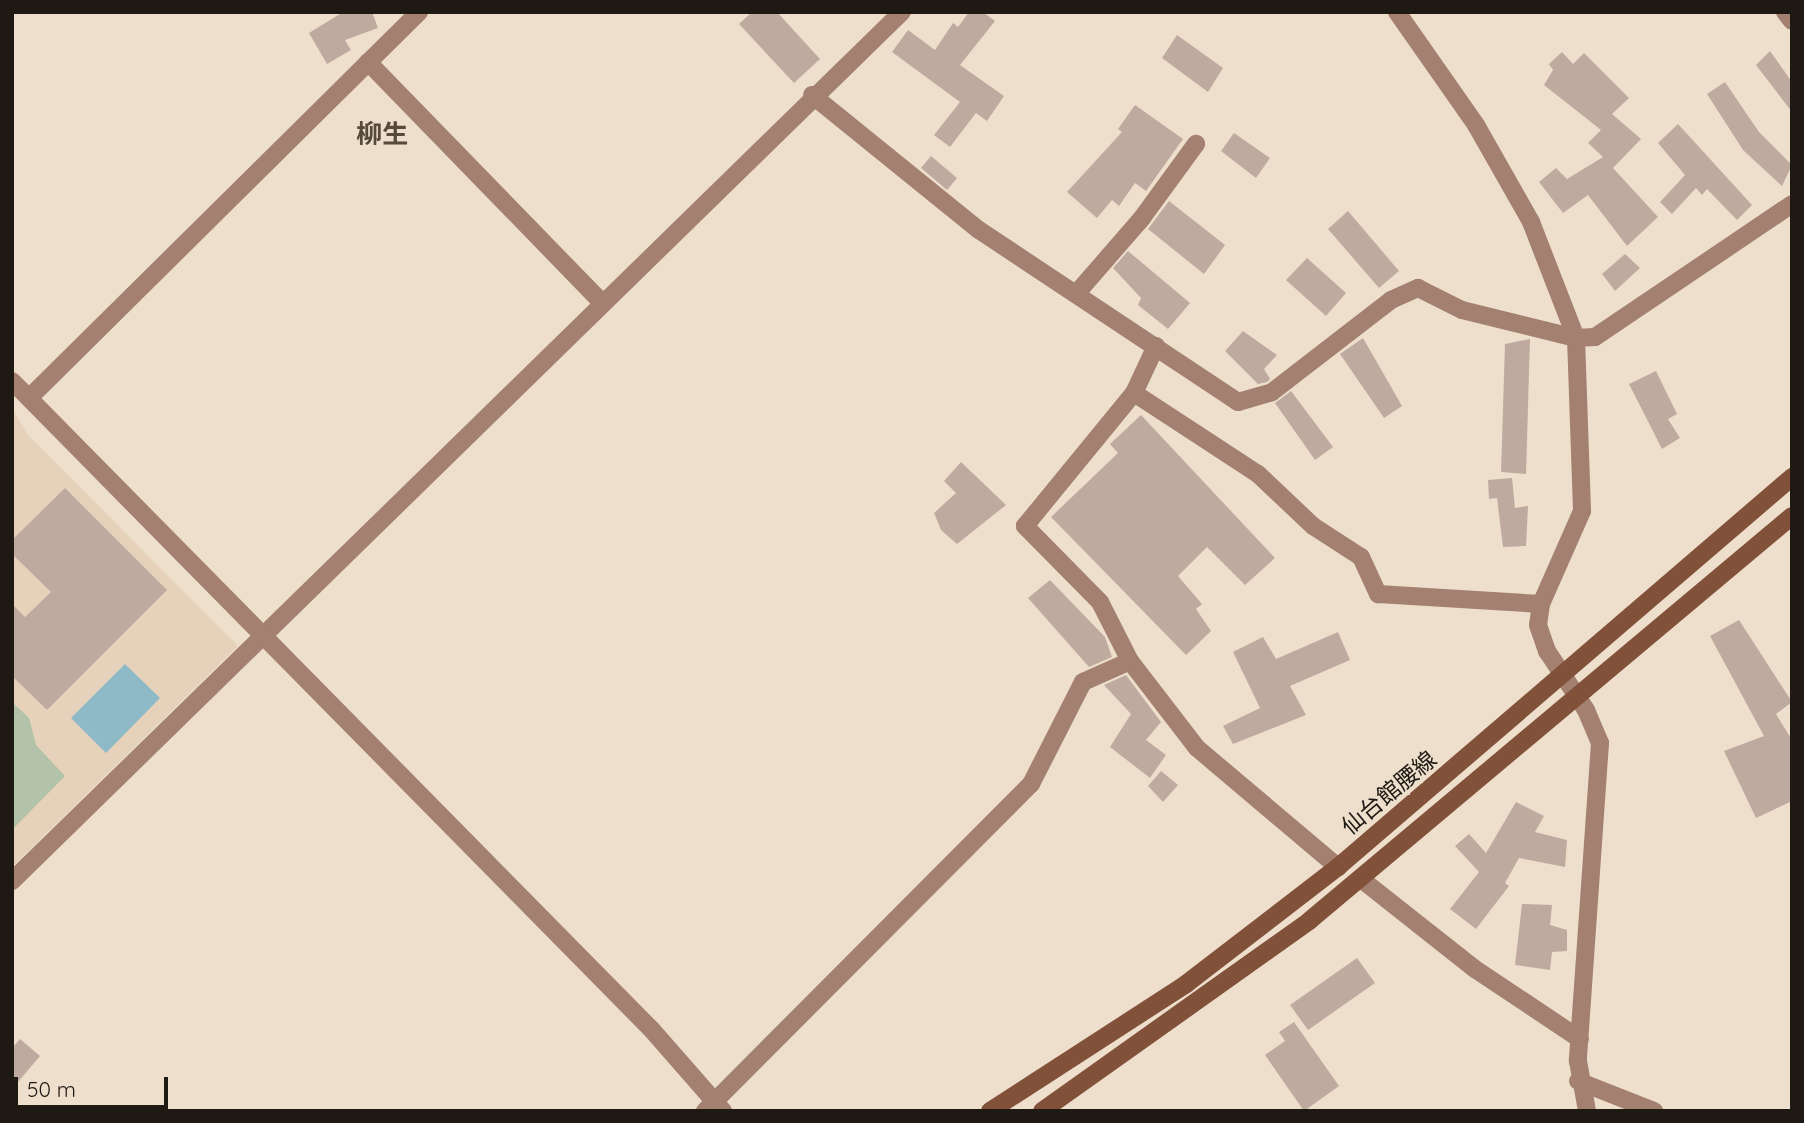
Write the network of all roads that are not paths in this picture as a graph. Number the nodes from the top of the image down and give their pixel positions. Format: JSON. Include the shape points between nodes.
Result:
{"nodes":[{"id":1,"x":419,"y":12,"type":"edge"},
{"id":2,"x":902,"y":12,"type":"edge"},
{"id":3,"x":1397,"y":12,"type":"edge"},
{"id":4,"x":1784,"y":12,"type":"edge"},
{"id":5,"x":1792,"y":21,"type":"edge"},
{"id":6,"x":368,"y":62,"type":"junction"},
{"id":7,"x":812,"y":95,"type":"junction"},
{"id":8,"x":1196,"y":144,"type":"dead end"},
{"id":9,"x":1792,"y":204,"type":"edge"},
{"id":10,"x":1076,"y":295,"type":"junction"},
{"id":11,"x":602,"y":303,"type":"junction"},
{"id":12,"x":1576,"y":338,"type":"junction"},
{"id":13,"x":1156,"y":346,"type":"junction"},
{"id":14,"x":12,"y":381,"type":"edge"},
{"id":15,"x":1134,"y":393,"type":"junction"},
{"id":16,"x":29,"y":398,"type":"junction"},
{"id":17,"x":1792,"y":477,"type":"edge"},
{"id":18,"x":1792,"y":516,"type":"edge"},
{"id":19,"x":1541,"y":604,"type":"junction"},
{"id":20,"x":263,"y":636,"type":"junction"},
{"id":21,"x":1130,"y":661,"type":"junction"},
{"id":22,"x":1564,"y":677,"type":"junction"},
{"id":23,"x":1577,"y":694,"type":"junction"},
{"id":24,"x":1338,"y":867,"type":"junction"},
{"id":25,"x":1360,"y":879,"type":"junction"},
{"id":26,"x":12,"y":881,"type":"edge"},
{"id":27,"x":1580,"y":1038,"type":"junction"},
{"id":28,"x":1578,"y":1081,"type":"junction"},
{"id":29,"x":715,"y":1107,"type":"edge"},
{"id":30,"x":990,"y":1111,"type":"edge"},
{"id":31,"x":1042,"y":1111,"type":"edge"},
{"id":32,"x":1587,"y":1111,"type":"edge"},
{"id":33,"x":1654,"y":1111,"type":"edge"}],
"edges":[{"from":1,"to":6,"type":"street"},
{"from":2,"to":7,"type":"street"},
{"from":3,"to":12,"type":"street","via":[[1476,125],[1531,222]]},
{"from":4,"to":5,"type":"street"},
{"from":6,"to":11,"type":"street"},
{"from":6,"to":16,"type":"street"},
{"from":7,"to":10,"type":"street","via":[[979,230]]},
{"from":7,"to":11,"type":"street"},
{"from":8,"to":10,"type":"street","via":[[1142,218]]},
{"from":9,"to":12,"type":"street","via":[[1595,337]]},
{"from":10,"to":13,"type":"street"},
{"from":11,"to":20,"type":"street"},
{"from":12,"to":13,"type":"street","via":[[1462,310],[1418,288],[1391,300],[1272,392],[1238,401]]},
{"from":12,"to":19,"type":"street","via":[[1582,511]]},
{"from":13,"to":15,"type":"street"},
{"from":14,"to":16,"type":"street"},
{"from":15,"to":19,"type":"street","via":[[1258,474],[1313,526],[1361,558],[1378,594]]},
{"from":15,"to":21,"type":"street","via":[[1025,526],[1100,602]]},
{"from":16,"to":20,"type":"street"},
{"from":17,"to":22,"type":"main road","name":"仙台館腰線"},
{"from":18,"to":23,"type":"main road","name":"仙台館腰線"},
{"from":19,"to":22,"type":"street","via":[[1538,625]]},
{"from":20,"to":26,"type":"street"},
{"from":20,"to":29,"type":"street"},
{"from":21,"to":24,"type":"street","via":[[1196,748]]},
{"from":21,"to":29,"type":"street","via":[[1083,682],[1031,784]]},
{"from":22,"to":23,"type":"street"},
{"from":22,"to":24,"type":"main road","name":"仙台館腰線"},
{"from":23,"to":25,"type":"main road","name":"仙台館腰線"},
{"from":23,"to":27,"type":"street","via":[[1600,744]]},
{"from":24,"to":30,"type":"main road","name":"仙台館腰線","via":[[1186,984]]},
{"from":25,"to":27,"type":"street","via":[[1475,969]]},
{"from":25,"to":31,"type":"main road","name":"仙台館腰線","via":[[1224,985]]},
{"from":27,"to":28,"type":"street"},
{"from":28,"to":32,"type":"street"},
{"from":28,"to":33,"type":"street"}]}
